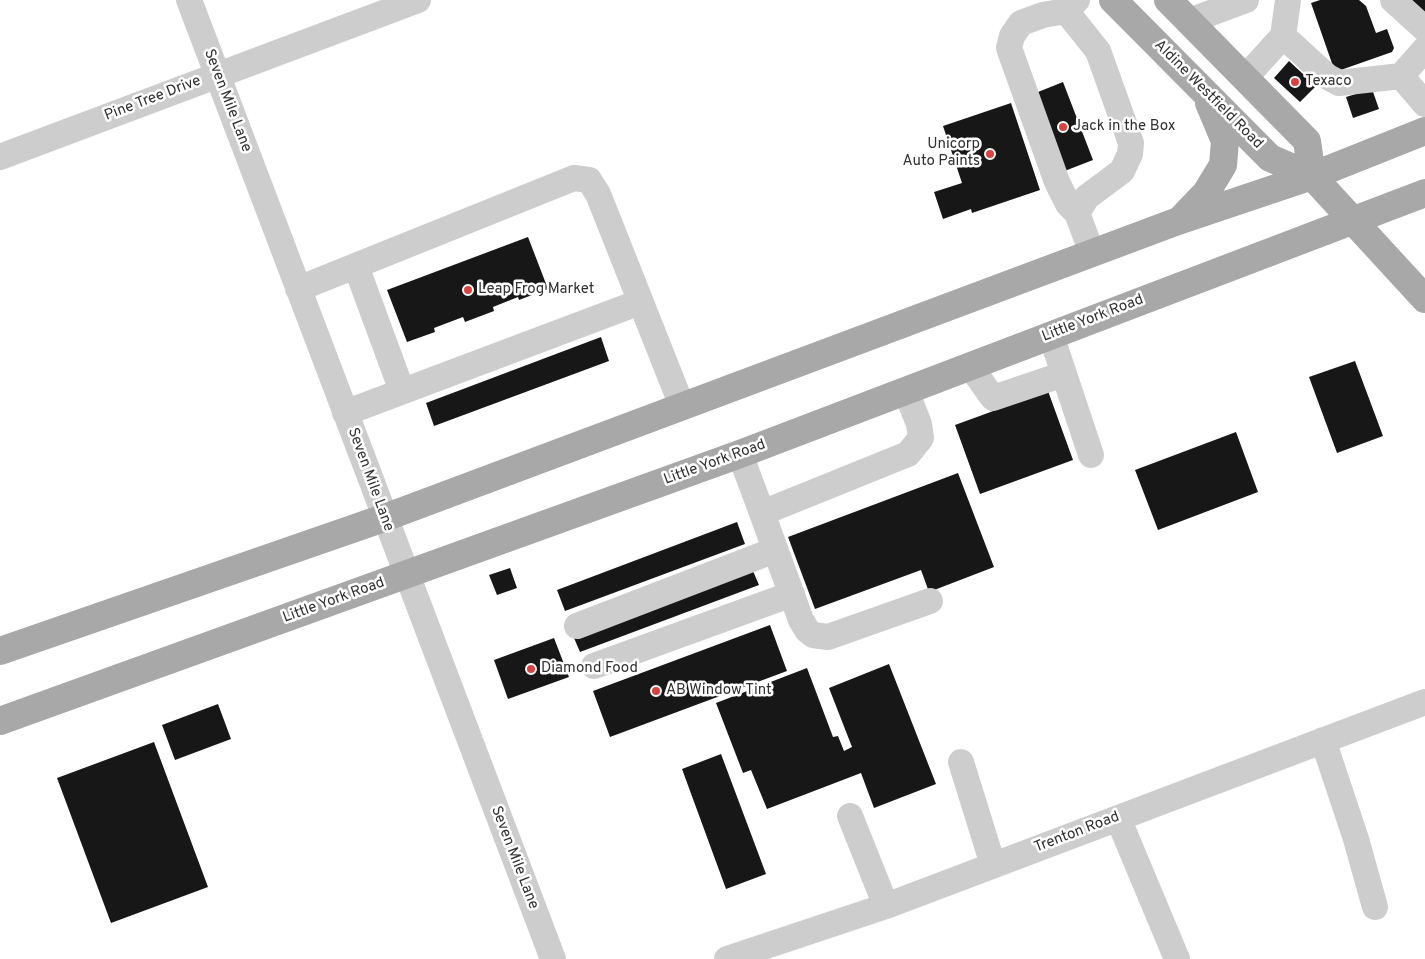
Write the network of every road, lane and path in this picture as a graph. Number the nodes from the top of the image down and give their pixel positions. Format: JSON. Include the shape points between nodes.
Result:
{"nodes":[{"id":1,"x":189,"y":0,"type":"edge"},
{"id":2,"x":418,"y":0,"type":"edge"},
{"id":3,"x":1113,"y":0,"type":"edge"},
{"id":4,"x":1168,"y":0,"type":"edge"},
{"id":5,"x":1246,"y":0,"type":"edge"},
{"id":6,"x":1288,"y":0,"type":"edge"},
{"id":7,"x":1393,"y":0,"type":"edge"},
{"id":8,"x":1072,"y":6,"type":"edge"},
{"id":9,"x":1189,"y":21,"type":"junction"},
{"id":10,"x":1425,"y":28,"type":"edge"},
{"id":11,"x":1283,"y":36,"type":"junction"},
{"id":12,"x":1425,"y":49,"type":"edge"},
{"id":13,"x":218,"y":75,"type":"junction"},
{"id":14,"x":1401,"y":76,"type":"junction"},
{"id":15,"x":1245,"y":78,"type":"junction"},
{"id":16,"x":1204,"y":91,"type":"junction"},
{"id":17,"x":1425,"y":104,"type":"edge"},
{"id":18,"x":1425,"y":131,"type":"edge"},
{"id":19,"x":0,"y":156,"type":"edge"},
{"id":20,"x":1312,"y":176,"type":"junction"},
{"id":21,"x":1425,"y":194,"type":"edge"},
{"id":22,"x":1077,"y":213,"type":"junction"},
{"id":23,"x":1178,"y":221,"type":"junction"},
{"id":24,"x":1353,"y":221,"type":"junction"},
{"id":25,"x":1092,"y":253,"type":"junction"},
{"id":26,"x":356,"y":266,"type":"junction"},
{"id":27,"x":298,"y":289,"type":"junction"},
{"id":28,"x":1425,"y":299,"type":"edge"},
{"id":29,"x":640,"y":302,"type":"junction"},
{"id":30,"x":1051,"y":335,"type":"junction"},
{"id":31,"x":970,"y":366,"type":"junction"},
{"id":32,"x":1064,"y":374,"type":"junction"},
{"id":33,"x":402,"y":391,"type":"junction"},
{"id":34,"x":906,"y":391,"type":"junction"},
{"id":35,"x":682,"y":406,"type":"junction"},
{"id":36,"x":345,"y":413,"type":"junction"},
{"id":37,"x":740,"y":454,"type":"junction"},
{"id":38,"x":1091,"y":454,"type":"dead end"},
{"id":39,"x":762,"y":513,"type":"junction"},
{"id":40,"x":384,"y":518,"type":"junction"},
{"id":41,"x":775,"y":550,"type":"junction"},
{"id":42,"x":405,"y":574,"type":"junction"},
{"id":43,"x":792,"y":594,"type":"junction"},
{"id":44,"x":930,"y":601,"type":"dead end"},
{"id":45,"x":577,"y":626,"type":"dead end"},
{"id":46,"x":0,"y":651,"type":"edge"},
{"id":47,"x":594,"y":666,"type":"dead end"},
{"id":48,"x":1425,"y":702,"type":"edge"},
{"id":49,"x":0,"y":721,"type":"edge"},
{"id":50,"x":1324,"y":740,"type":"junction"},
{"id":51,"x":961,"y":762,"type":"dead end"},
{"id":52,"x":850,"y":816,"type":"dead end"},
{"id":53,"x":1118,"y":818,"type":"junction"},
{"id":54,"x":993,"y":865,"type":"junction"},
{"id":55,"x":886,"y":906,"type":"junction"},
{"id":56,"x":1375,"y":907,"type":"dead end"},
{"id":57,"x":553,"y":959,"type":"edge"},
{"id":58,"x":727,"y":959,"type":"edge"},
{"id":59,"x":1177,"y":959,"type":"edge"}],
"edges":[{"from":1,"to":13,"type":"street","name":"Seven Mile Lane"},
{"from":2,"to":13,"type":"street","name":"Pine Tree Drive"},
{"from":3,"to":16,"type":"main road","name":"Aldine Westfield Road"},
{"from":4,"to":9,"type":"main road"},
{"from":5,"to":9,"type":"street"},
{"from":6,"to":11,"type":"street"},
{"from":7,"to":10,"type":"street"},
{"from":8,"to":22,"type":"street","via":[[1098,51],[1131,143],[1122,171],[1087,197]]},
{"from":8,"to":22,"type":"street","via":[[1021,23],[1009,48],[1057,182],[1068,204]]},
{"from":9,"to":15,"type":"main road"},
{"from":11,"to":14,"type":"street","via":[[1328,78],[1338,83]]},
{"from":11,"to":15,"type":"street"},
{"from":12,"to":14,"type":"street"},
{"from":13,"to":19,"type":"street","name":"Pine Tree Drive"},
{"from":13,"to":27,"type":"street","name":"Seven Mile Lane"},
{"from":14,"to":17,"type":"street"},
{"from":15,"to":20,"type":"main road","via":[[1307,140]]},
{"from":16,"to":20,"type":"main road","name":"Aldine Westfield Road","via":[[1270,158]]},
{"from":16,"to":23,"type":"main road","via":[[1225,141],[1223,165],[1206,193]]},
{"from":18,"to":20,"type":"main road"},
{"from":20,"to":23,"type":"main road"},
{"from":20,"to":24,"type":"main road","name":"Aldine Westfield Road"},
{"from":21,"to":24,"type":"main road","name":"Little York Road"},
{"from":22,"to":25,"type":"street"},
{"from":23,"to":25,"type":"main road"},
{"from":24,"to":28,"type":"main road","name":"Aldine Westfield Road"},
{"from":24,"to":30,"type":"main road","name":"Little York Road"},
{"from":25,"to":35,"type":"main road"},
{"from":26,"to":27,"type":"street"},
{"from":26,"to":29,"type":"street","via":[[574,178],[589,180],[598,194]]},
{"from":26,"to":33,"type":"street"},
{"from":27,"to":36,"type":"street","name":"Seven Mile Lane"},
{"from":29,"to":33,"type":"street"},
{"from":29,"to":35,"type":"street"},
{"from":30,"to":31,"type":"main road","name":"Little York Road"},
{"from":30,"to":32,"type":"street"},
{"from":31,"to":32,"type":"street","via":[[993,398]]},
{"from":31,"to":34,"type":"main road","name":"Little York Road"},
{"from":32,"to":38,"type":"street"},
{"from":33,"to":36,"type":"street"},
{"from":34,"to":37,"type":"main road","name":"Little York Road"},
{"from":34,"to":39,"type":"street","via":[[921,438],[908,454]]},
{"from":35,"to":40,"type":"main road"},
{"from":36,"to":40,"type":"street","name":"Seven Mile Lane"},
{"from":37,"to":39,"type":"street"},
{"from":37,"to":42,"type":"main road","name":"Little York Road"},
{"from":39,"to":41,"type":"street"},
{"from":40,"to":42,"type":"street","name":"Seven Mile Lane"},
{"from":40,"to":46,"type":"main road"},
{"from":41,"to":43,"type":"street"},
{"from":41,"to":45,"type":"street"},
{"from":42,"to":49,"type":"main road","name":"Little York Road"},
{"from":42,"to":57,"type":"street","name":"Seven Mile Lane"},
{"from":43,"to":44,"type":"street","via":[[807,630],[821,638]]},
{"from":43,"to":47,"type":"street"},
{"from":48,"to":50,"type":"street","name":"Trenton Road"},
{"from":50,"to":53,"type":"street","name":"Trenton Road"},
{"from":50,"to":56,"type":"street"},
{"from":51,"to":54,"type":"street"},
{"from":52,"to":55,"type":"street"},
{"from":53,"to":54,"type":"street","name":"Trenton Road"},
{"from":53,"to":59,"type":"street"},
{"from":54,"to":55,"type":"street","name":"Trenton Road"},
{"from":55,"to":58,"type":"street","name":"Trenton Road"}]}
